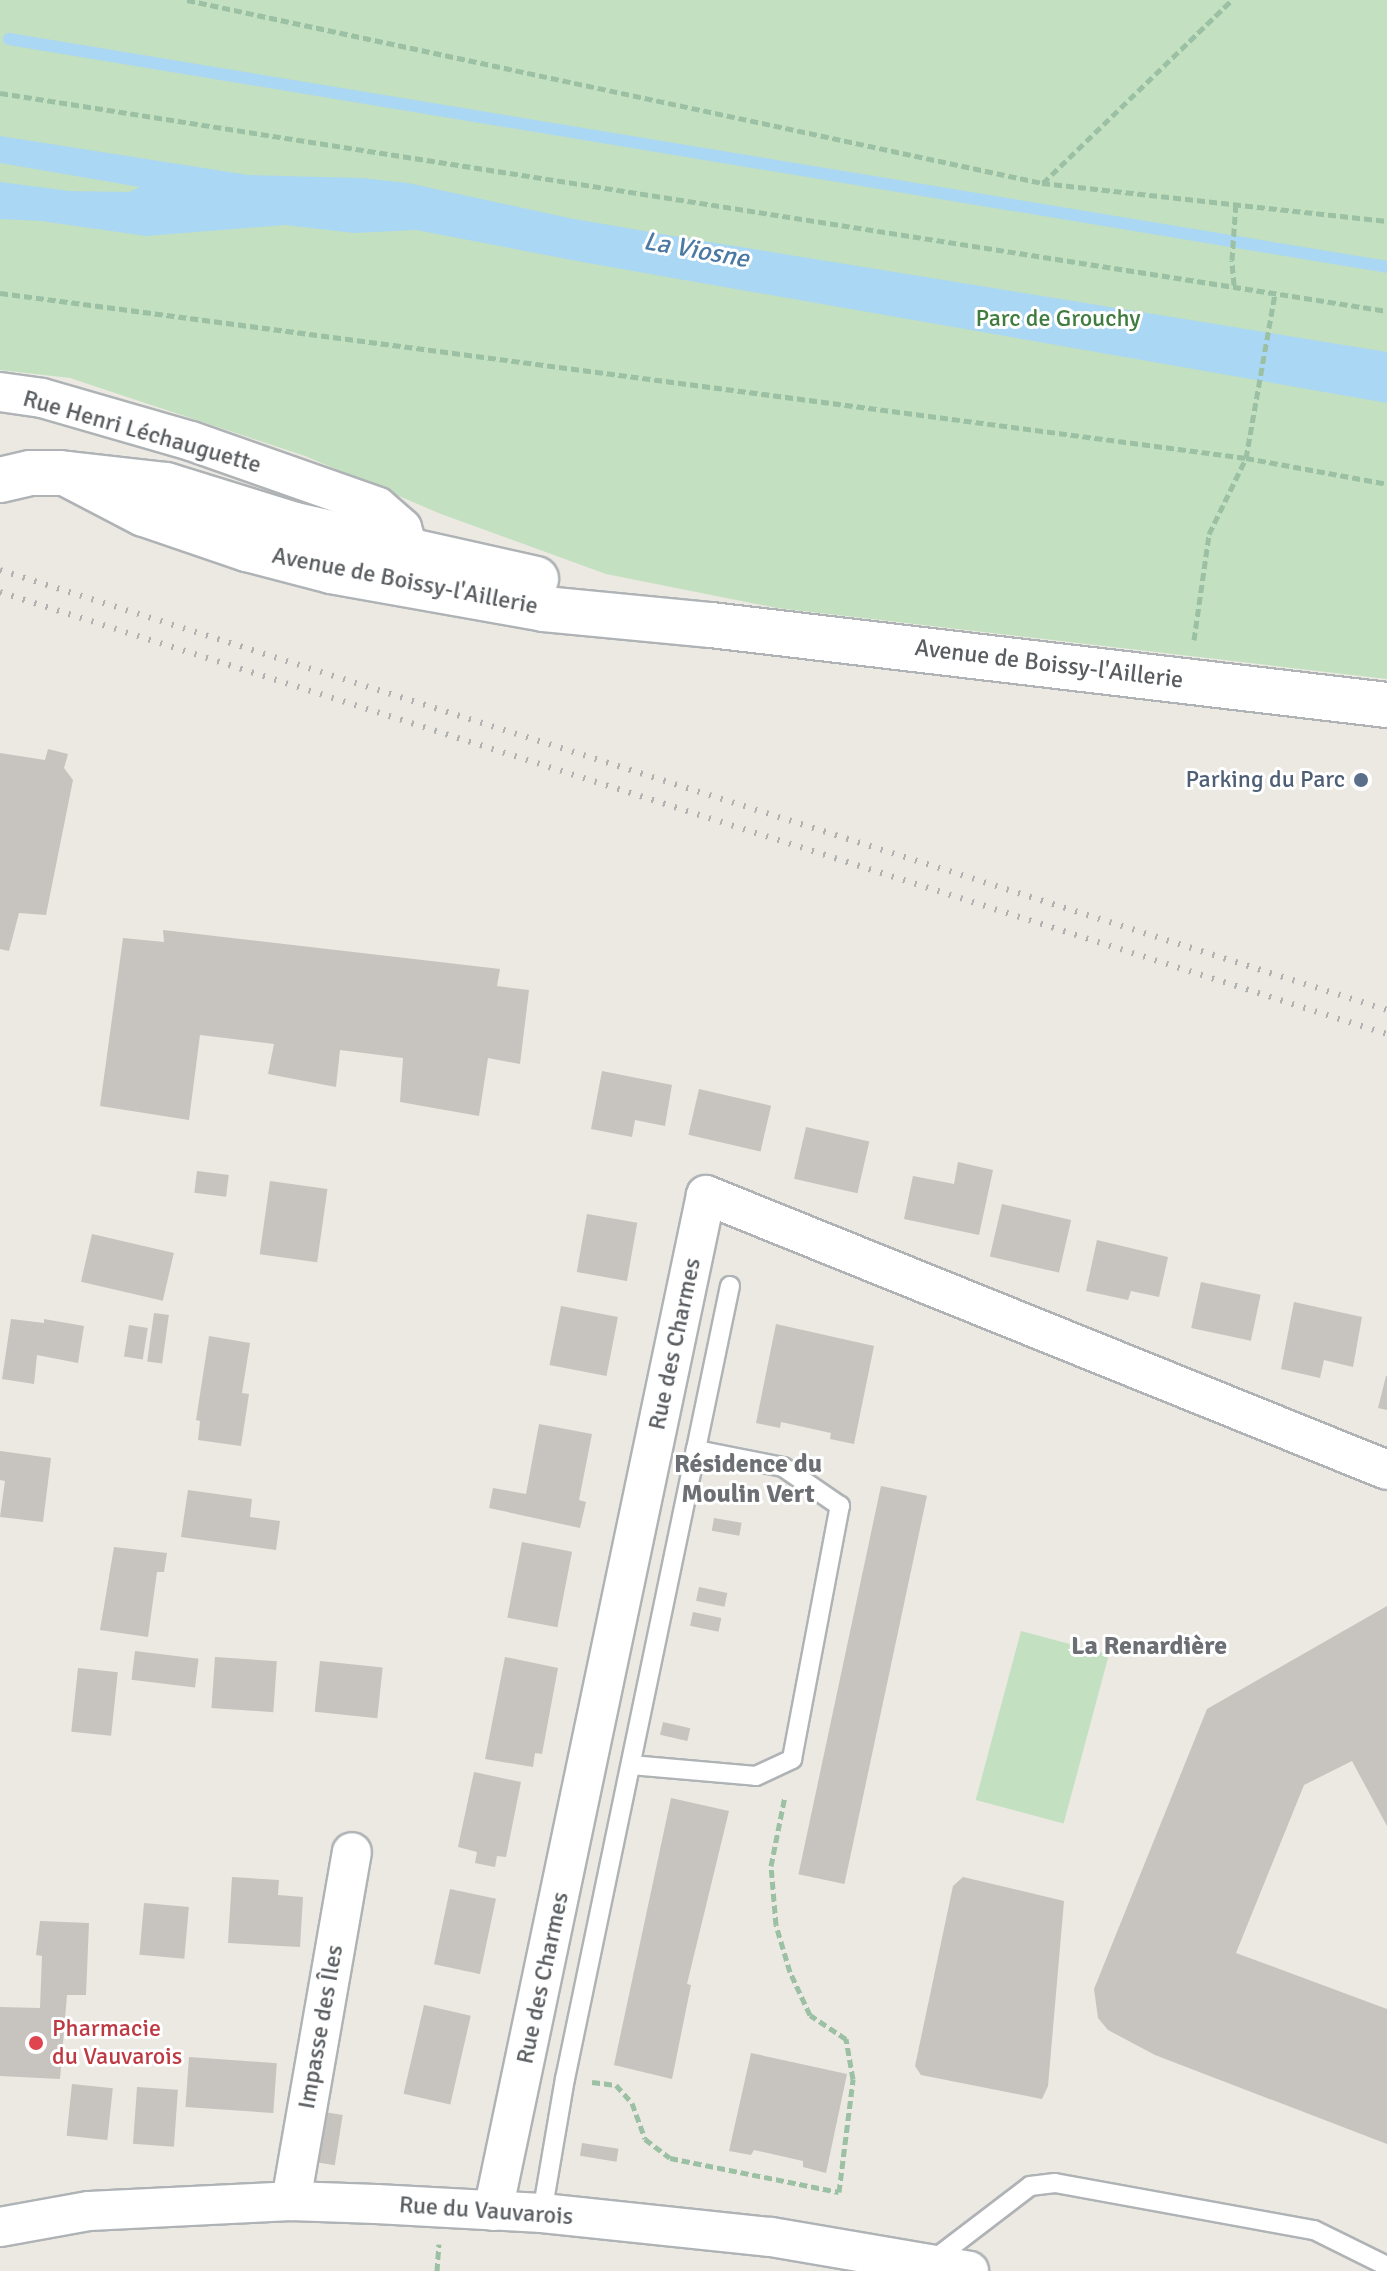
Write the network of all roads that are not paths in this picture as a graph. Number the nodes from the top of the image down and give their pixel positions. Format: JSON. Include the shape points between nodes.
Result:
{"nodes":[{"id":1,"x":0,"y":392,"type":"edge"},
{"id":2,"x":67,"y":474,"type":"junction"},
{"id":3,"x":283,"y":474,"type":"junction"},
{"id":4,"x":0,"y":480,"type":"edge"},
{"id":5,"x":295,"y":525,"type":"junction"},
{"id":6,"x":398,"y":566,"type":"junction"},
{"id":7,"x":331,"y":571,"type":"junction"},
{"id":8,"x":1387,"y":705,"type":"edge"},
{"id":9,"x":730,"y":1286,"type":"dead end"},
{"id":10,"x":696,"y":1450,"type":"junction"},
{"id":11,"x":1387,"y":1470,"type":"edge"},
{"id":12,"x":631,"y":1765,"type":"junction"},
{"id":13,"x":352,"y":1852,"type":"dead end"},
{"id":14,"x":291,"y":2201,"type":"junction"},
{"id":15,"x":493,"y":2211,"type":"junction"},
{"id":16,"x":542,"y":2213,"type":"junction"},
{"id":17,"x":0,"y":2227,"type":"edge"},
{"id":18,"x":929,"y":2264,"type":"junction"},
{"id":19,"x":1387,"y":2266,"type":"edge"},
{"id":20,"x":969,"y":2271,"type":"edge"}],
"edges":[{"from":1,"to":3,"type":"street","name":"Rue Henri Léchauguette","via":[[191,441]]},
{"from":2,"to":4,"type":"main road","name":"Avenue de Boissy-l'Aillerie","via":[[30,473]]},
{"from":2,"to":5,"type":"main road","name":"Avenue de Boissy-l'Aillerie","via":[[166,485]]},
{"from":2,"to":7,"type":"main road","name":"Avenue de Boissy-l'Aillerie","via":[[144,514]]},
{"from":3,"to":5,"type":"street","name":"Rue Henri Léchauguette"},
{"from":3,"to":6,"type":"street","name":"Rue Henri Léchauguette","via":[[378,507],[402,528]]},
{"from":5,"to":6,"type":"main road","name":"Avenue de Boissy-l'Aillerie"},
{"from":5,"to":7,"type":"street","name":"Rue Henri Léchauguette"},
{"from":6,"to":7,"type":"main road","name":"Avenue de Boissy-l'Aillerie"},
{"from":6,"to":8,"type":"main road","name":"Avenue de Boissy-l'Aillerie","via":[[546,581],[711,625]]},
{"from":9,"to":10,"type":"lane"},
{"from":10,"to":12,"type":"lane"},
{"from":10,"to":12,"type":"lane","via":[[783,1467],[840,1506],[792,1759],[756,1776]]},
{"from":11,"to":15,"type":"street","name":"Rue des Charmes","via":[[706,1195]]},
{"from":12,"to":16,"type":"lane"},
{"from":13,"to":14,"type":"street","name":"Impasse des Îles"},
{"from":14,"to":15,"type":"street","name":"Rue du Vauvarois"},
{"from":14,"to":17,"type":"street","name":"Rue du Vauvarois","via":[[89,2211]]},
{"from":15,"to":16,"type":"street","name":"Rue du Vauvarois"},
{"from":16,"to":18,"type":"street","name":"Rue du Vauvarois","via":[[771,2237]]},
{"from":18,"to":19,"type":"lane","via":[[1030,2186],[1055,2183],[1314,2230]]},
{"from":18,"to":20,"type":"street","name":"Rue du Vauvarois"}]}
